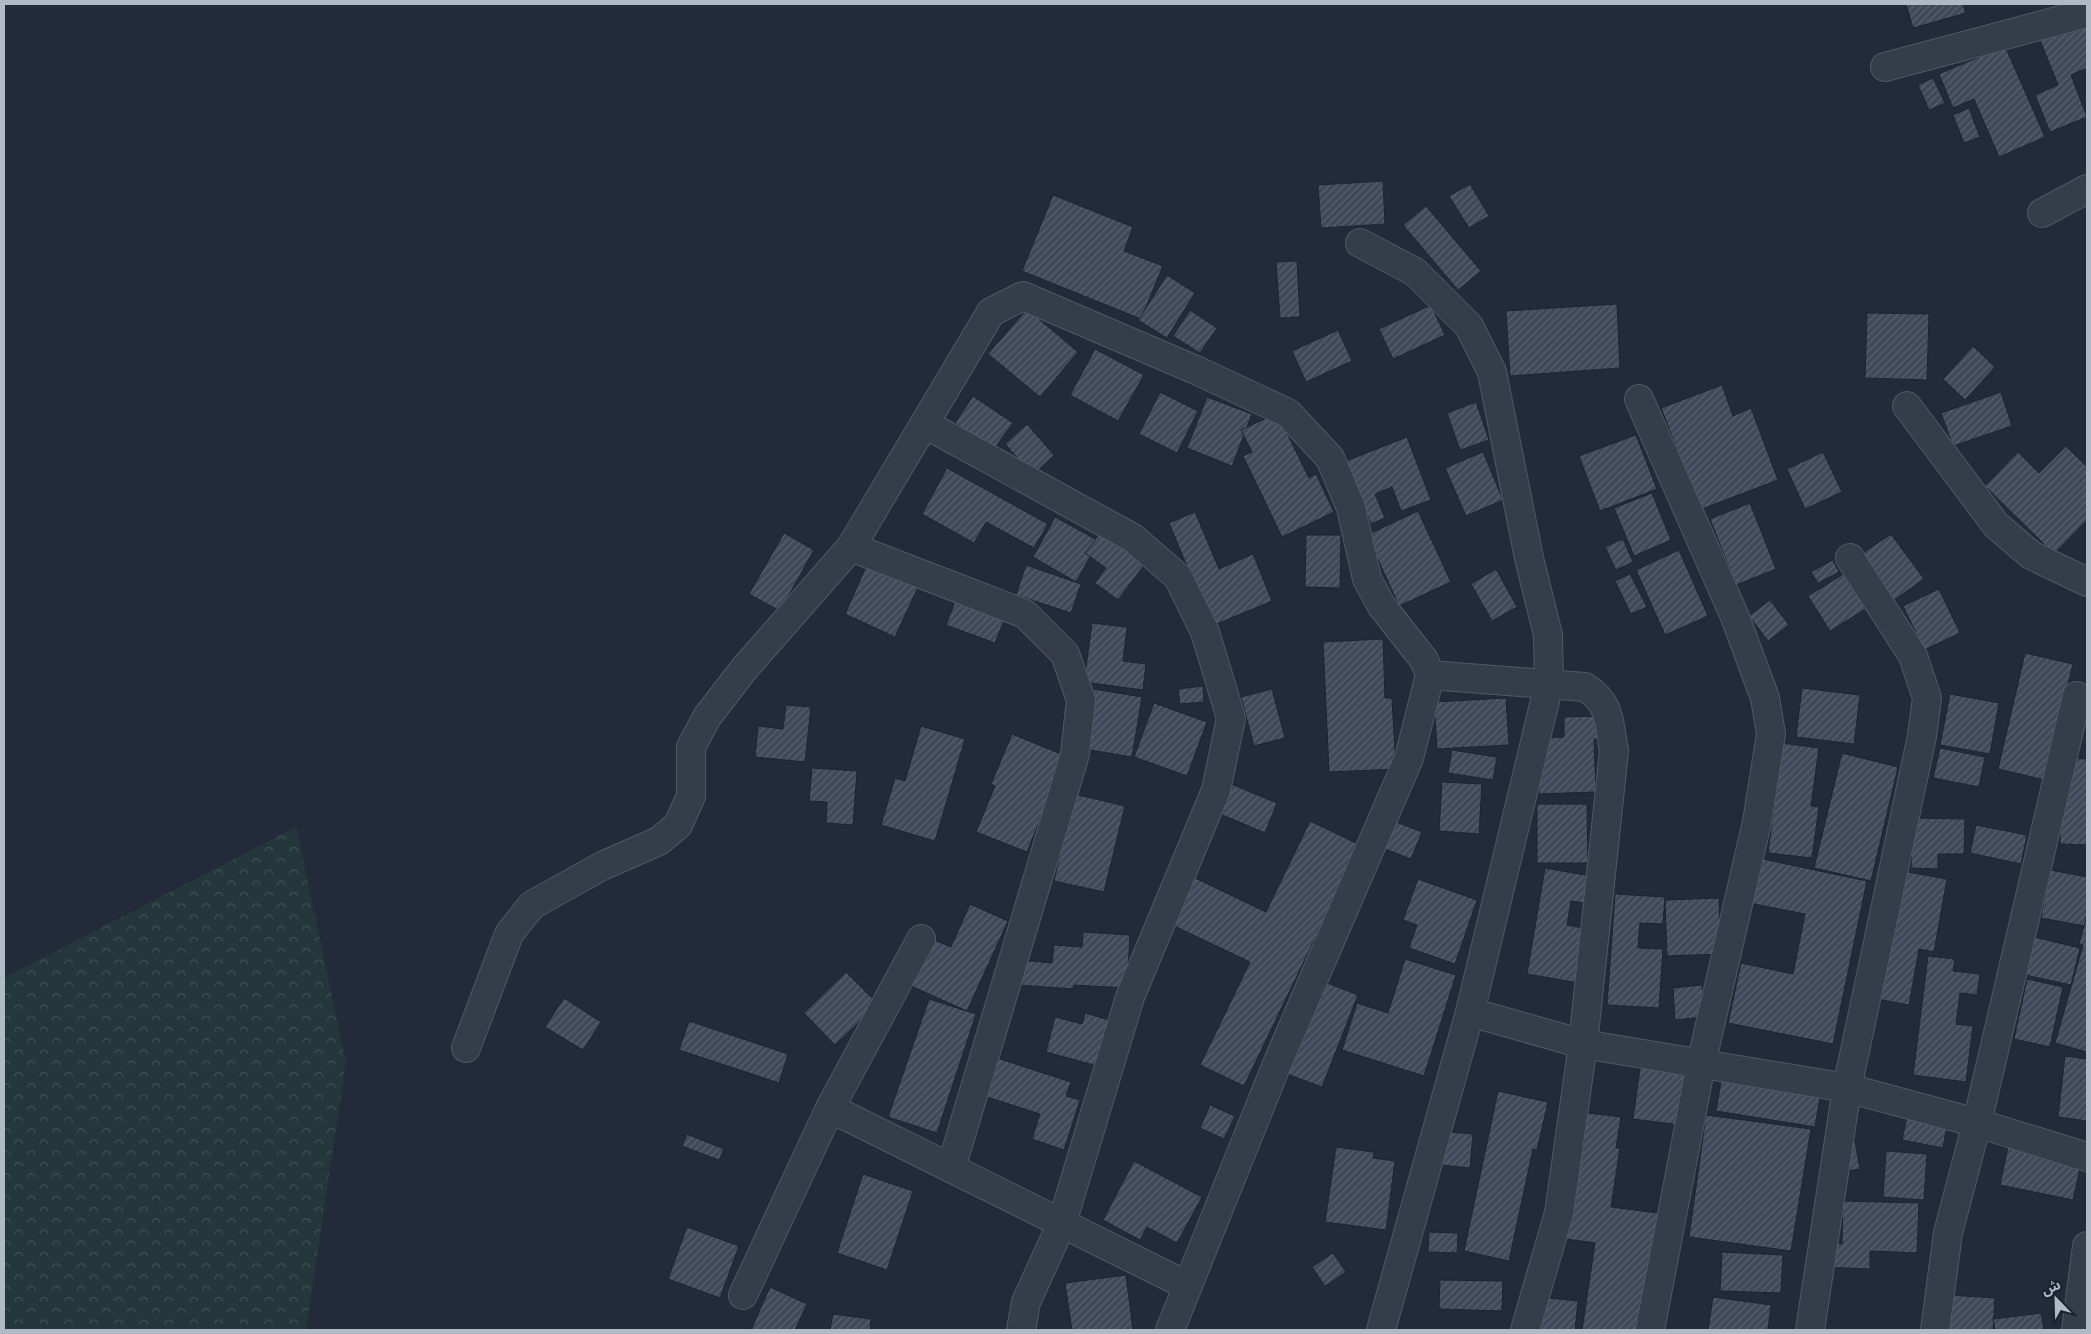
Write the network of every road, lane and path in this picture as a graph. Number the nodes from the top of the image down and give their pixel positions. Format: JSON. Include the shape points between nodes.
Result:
{"nodes":[{"id":1,"x":2087,"y":12,"type":"edge"},
{"id":2,"x":1885,"y":67,"type":"dead end"},
{"id":3,"x":2087,"y":189,"type":"edge"},
{"id":4,"x":2042,"y":213,"type":"dead end"},
{"id":5,"x":1360,"y":243,"type":"dead end"},
{"id":6,"x":1639,"y":399,"type":"dead end"},
{"id":7,"x":1907,"y":406,"type":"dead end"},
{"id":8,"x":925,"y":424,"type":"junction"},
{"id":9,"x":851,"y":547,"type":"junction"},
{"id":10,"x":1850,"y":558,"type":"dead end"},
{"id":11,"x":2087,"y":582,"type":"edge"},
{"id":12,"x":1430,"y":675,"type":"junction"},
{"id":13,"x":1549,"y":684,"type":"junction"},
{"id":14,"x":2077,"y":696,"type":"dead end"},
{"id":15,"x":921,"y":939,"type":"dead end"},
{"id":16,"x":1470,"y":1012,"type":"junction"},
{"id":17,"x":1583,"y":1044,"type":"junction"},
{"id":18,"x":466,"y":1048,"type":"dead end"},
{"id":19,"x":1701,"y":1064,"type":"junction"},
{"id":20,"x":1847,"y":1088,"type":"junction"},
{"id":21,"x":830,"y":1108,"type":"junction"},
{"id":22,"x":1977,"y":1123,"type":"junction"},
{"id":23,"x":2087,"y":1157,"type":"edge"},
{"id":24,"x":951,"y":1168,"type":"junction"},
{"id":25,"x":1062,"y":1223,"type":"junction"},
{"id":26,"x":2087,"y":1246,"type":"edge"},
{"id":27,"x":1188,"y":1286,"type":"junction"},
{"id":28,"x":743,"y":1295,"type":"dead end"},
{"id":29,"x":1021,"y":1330,"type":"edge"},
{"id":30,"x":1170,"y":1330,"type":"edge"},
{"id":31,"x":1381,"y":1330,"type":"edge"},
{"id":32,"x":1525,"y":1330,"type":"edge"},
{"id":33,"x":1650,"y":1330,"type":"edge"},
{"id":34,"x":1810,"y":1330,"type":"edge"},
{"id":35,"x":1935,"y":1330,"type":"edge"},
{"id":36,"x":2076,"y":1330,"type":"edge"}],
"edges":[{"from":1,"to":2,"type":"street"},
{"from":3,"to":4,"type":"street"},
{"from":5,"to":13,"type":"street","via":[[1415,272],[1469,326],[1492,372],[1528,558],[1548,635]]},
{"from":6,"to":19,"type":"street","via":[[1735,617],[1765,698],[1771,734],[1757,822]]},
{"from":7,"to":11,"type":"street","via":[[1996,525],[2031,555]]},
{"from":8,"to":9,"type":"street"},
{"from":8,"to":12,"type":"street","via":[[991,312],[1023,296],[1198,370],[1288,413],[1330,458],[1351,508],[1367,579],[1381,605],[1424,660]]},
{"from":8,"to":25,"type":"street","via":[[1133,538],[1178,577],[1205,632],[1230,718],[1216,790],[1130,997]]},
{"from":9,"to":18,"type":"street","via":[[744,669],[707,717],[691,747],[691,796],[678,825],[659,841],[602,866],[532,906],[509,934]]},
{"from":9,"to":24,"type":"street","via":[[1025,614],[1066,654],[1081,700],[1075,754]]},
{"from":10,"to":20,"type":"street","via":[[1913,656],[1927,698],[1922,736]]},
{"from":12,"to":13,"type":"street"},
{"from":12,"to":27,"type":"street","via":[[1409,758],[1277,1064]]},
{"from":13,"to":16,"type":"street"},
{"from":13,"to":17,"type":"street","via":[[1585,687],[1596,693],[1606,706],[1614,751]]},
{"from":14,"to":22,"type":"street"},
{"from":15,"to":21,"type":"street"},
{"from":16,"to":17,"type":"street"},
{"from":16,"to":31,"type":"street"},
{"from":17,"to":19,"type":"street"},
{"from":17,"to":32,"type":"street","via":[[1559,1213]]},
{"from":19,"to":20,"type":"street"},
{"from":19,"to":33,"type":"street"},
{"from":20,"to":22,"type":"street"},
{"from":20,"to":34,"type":"street"},
{"from":21,"to":24,"type":"street"},
{"from":21,"to":28,"type":"street"},
{"from":22,"to":23,"type":"street"},
{"from":22,"to":35,"type":"street","via":[[1948,1233]]},
{"from":24,"to":25,"type":"street"},
{"from":25,"to":27,"type":"street"},
{"from":25,"to":29,"type":"street","via":[[1026,1302]]},
{"from":26,"to":36,"type":"street"},
{"from":27,"to":30,"type":"street"}]}
